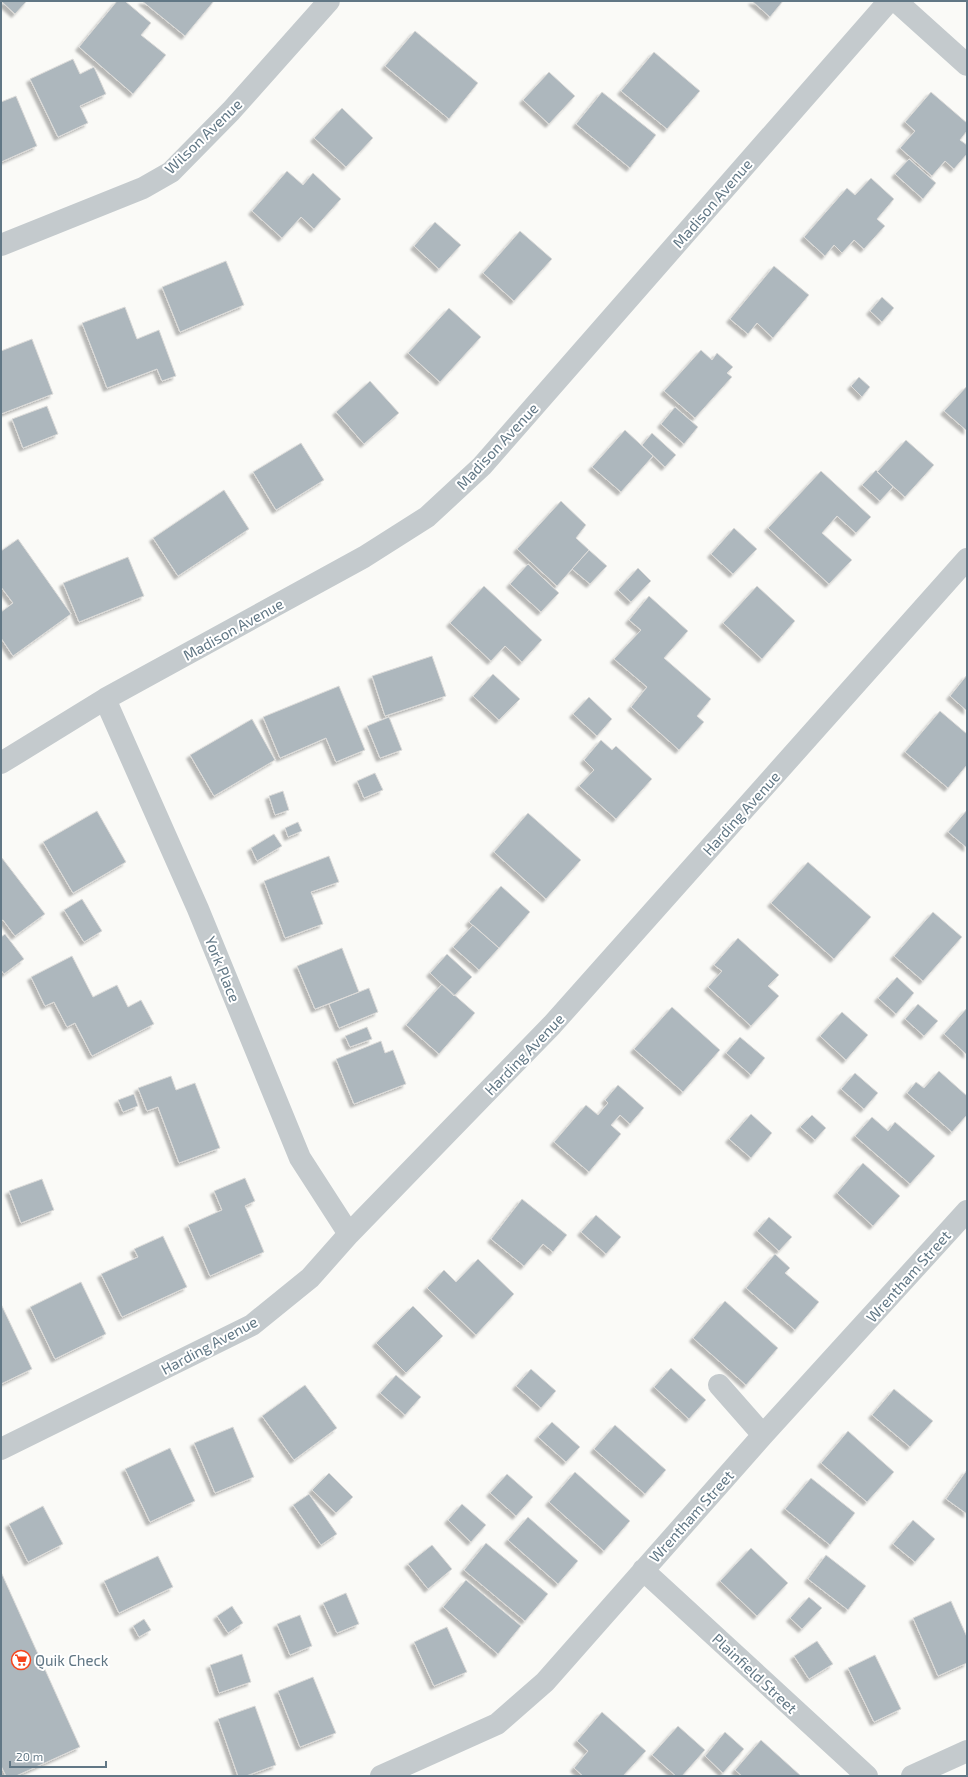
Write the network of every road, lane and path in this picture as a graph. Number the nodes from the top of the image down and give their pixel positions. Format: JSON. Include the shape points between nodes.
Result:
{"nodes":[{"id":1,"x":329,"y":1,"type":"edge"},
{"id":2,"x":889,"y":1,"type":"edge"},
{"id":3,"x":896,"y":1,"type":"edge"},
{"id":4,"x":967,"y":64,"type":"edge"},
{"id":5,"x":1,"y":245,"type":"edge"},
{"id":6,"x":967,"y":559,"type":"edge"},
{"id":7,"x":105,"y":699,"type":"junction"},
{"id":8,"x":1,"y":763,"type":"edge"},
{"id":9,"x":967,"y":1211,"type":"edge"},
{"id":10,"x":349,"y":1234,"type":"junction"},
{"id":11,"x":719,"y":1385,"type":"dead end"},
{"id":12,"x":763,"y":1435,"type":"junction"},
{"id":13,"x":1,"y":1448,"type":"edge"},
{"id":14,"x":643,"y":1570,"type":"junction"},
{"id":15,"x":967,"y":1751,"type":"edge"},
{"id":16,"x":381,"y":1776,"type":"edge"},
{"id":17,"x":867,"y":1776,"type":"edge"},
{"id":18,"x":912,"y":1776,"type":"edge"}],
"edges":[{"from":1,"to":5,"type":"street","name":"Wilson Avenue","via":[[231,111],[170,172],[143,188]]},
{"from":2,"to":7,"type":"street","name":"Madison Avenue","via":[[482,466],[427,517],[364,557]]},
{"from":3,"to":4,"type":"street"},
{"from":6,"to":10,"type":"street","name":"Harding Avenue","via":[[552,1025]]},
{"from":7,"to":8,"type":"street","name":"Madison Avenue"},
{"from":7,"to":10,"type":"street","name":"York Place","via":[[198,909],[300,1158]]},
{"from":9,"to":12,"type":"street","name":"Wrentham Street"},
{"from":10,"to":13,"type":"street","name":"Harding Avenue","via":[[310,1278],[252,1325]]},
{"from":11,"to":12,"type":"street"},
{"from":12,"to":14,"type":"street","name":"Wrentham Street"},
{"from":14,"to":16,"type":"street","name":"Wrentham Street","via":[[545,1682],[497,1724]]},
{"from":14,"to":17,"type":"street","name":"Plainfield Street"},
{"from":15,"to":18,"type":"street"}]}
